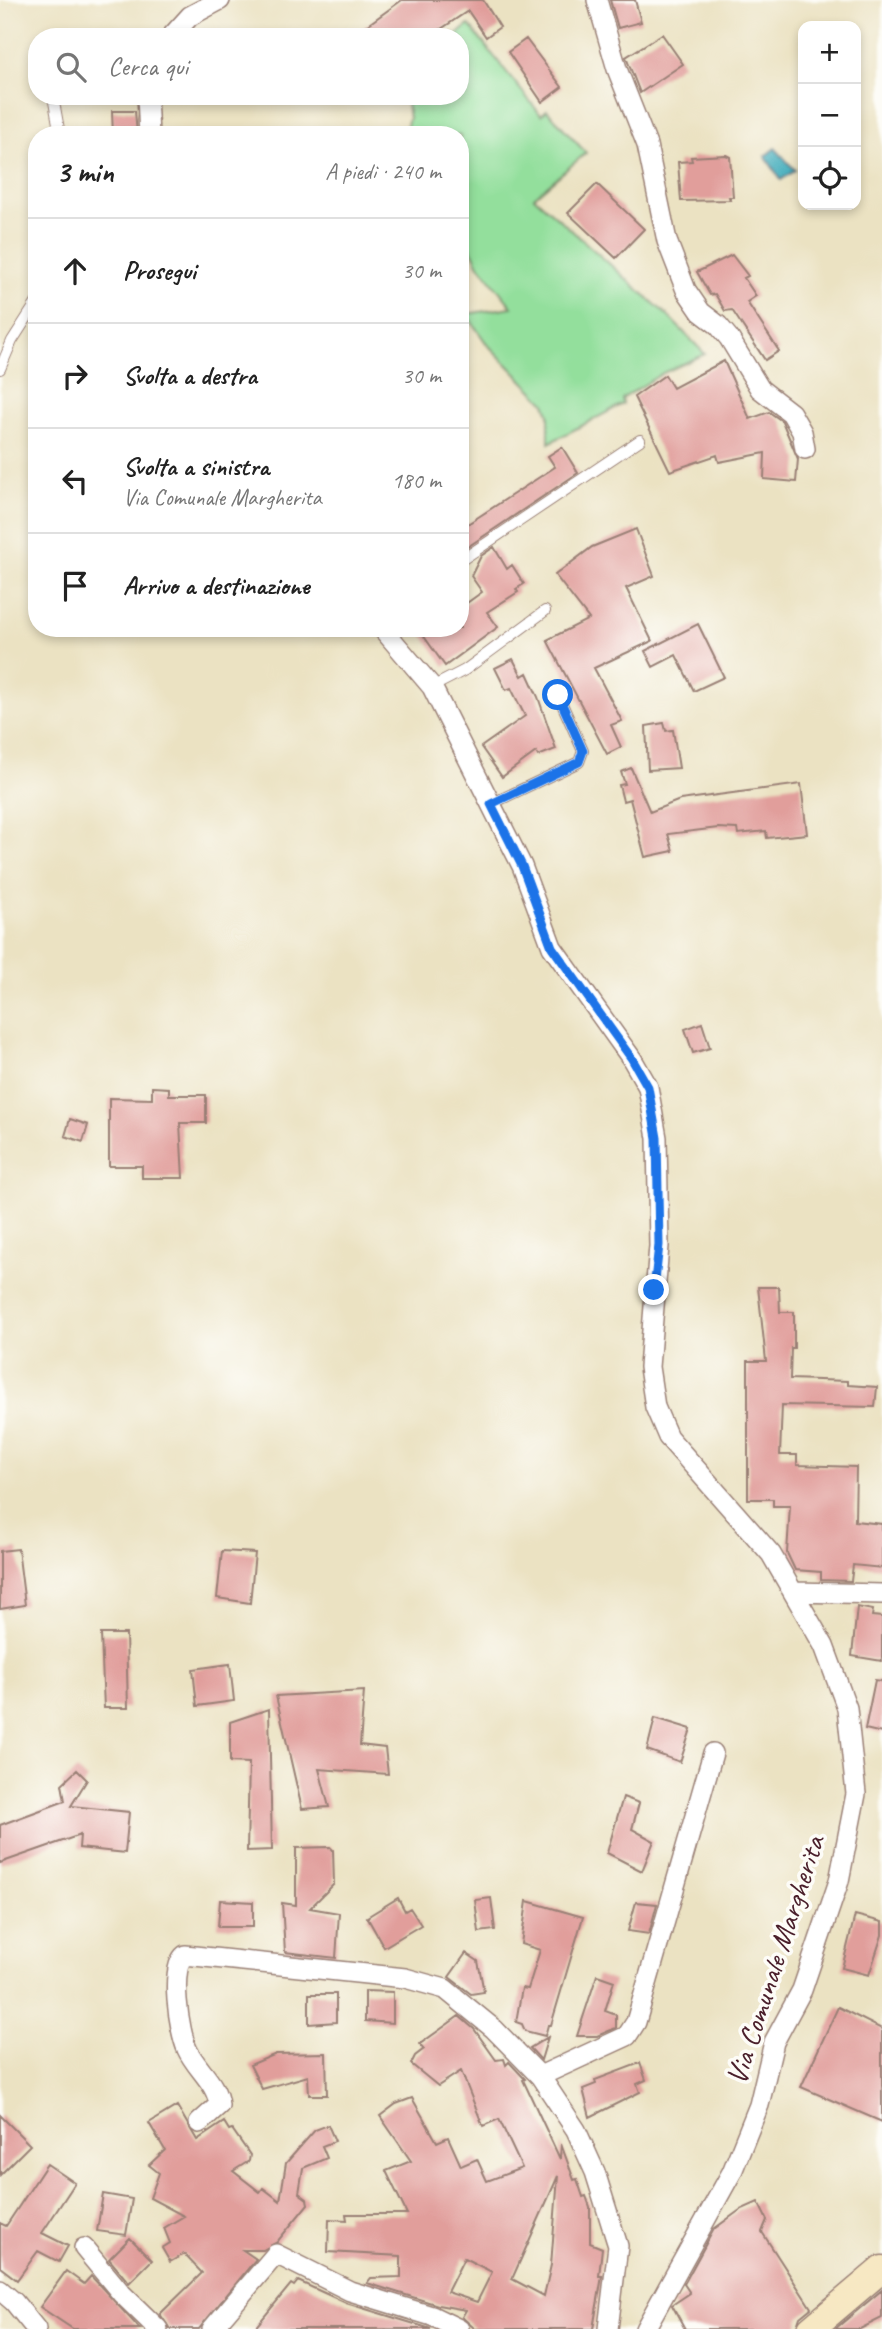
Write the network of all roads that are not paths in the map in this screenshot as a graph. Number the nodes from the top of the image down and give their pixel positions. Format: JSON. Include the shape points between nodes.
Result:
{"nodes":[{"id":1,"x":220,"y":0,"type":"edge"},
{"id":2,"x":597,"y":0,"type":"edge"},
{"id":3,"x":179,"y":28,"type":"edge"},
{"id":4,"x":55,"y":105,"type":"edge"},
{"id":5,"x":147,"y":105,"type":"edge"},
{"id":6,"x":58,"y":126,"type":"edge"},
{"id":7,"x":148,"y":126,"type":"edge"},
{"id":8,"x":28,"y":316,"type":"edge"},
{"id":9,"x":0,"y":369,"type":"edge"},
{"id":10,"x":640,"y":440,"type":"dead end"},
{"id":11,"x":805,"y":449,"type":"dead end"},
{"id":12,"x":469,"y":555,"type":"edge"},
{"id":13,"x":545,"y":611,"type":"dead end"},
{"id":14,"x":390,"y":637,"type":"edge"},
{"id":15,"x":432,"y":687,"type":"junction"},
{"id":16,"x":558,"y":695,"type":"dead end"},
{"id":17,"x":491,"y":804,"type":"junction"},
{"id":18,"x":796,"y":1592,"type":"junction"},
{"id":19,"x":882,"y":1594,"type":"edge"},
{"id":20,"x":713,"y":1753,"type":"dead end"},
{"id":21,"x":540,"y":2076,"type":"junction"},
{"id":22,"x":199,"y":2123,"type":"dead end"},
{"id":23,"x":83,"y":2248,"type":"dead end"},
{"id":24,"x":882,"y":2269,"type":"edge"},
{"id":25,"x":0,"y":2290,"type":"edge"},
{"id":26,"x":36,"y":2329,"type":"edge"},
{"id":27,"x":158,"y":2329,"type":"edge"},
{"id":28,"x":212,"y":2329,"type":"edge"},
{"id":29,"x":460,"y":2329,"type":"edge"},
{"id":30,"x":608,"y":2329,"type":"edge"},
{"id":31,"x":645,"y":2329,"type":"edge"},
{"id":32,"x":811,"y":2329,"type":"edge"}],
"edges":[{"from":1,"to":3,"type":"street","via":[[190,16]]},
{"from":2,"to":11,"type":"street","via":[[617,69],[647,145],[667,241],[682,280],[701,312],[729,338],[760,388],[791,413]]},
{"from":4,"to":6,"type":"lane"},
{"from":5,"to":7,"type":"street"},
{"from":8,"to":9,"type":"lane"},
{"from":10,"to":12,"type":"lane"},
{"from":13,"to":15,"type":"lane","via":[[465,670]]},
{"from":14,"to":15,"type":"street","name":"Via Comunale Margherita"},
{"from":15,"to":17,"type":"street","name":"Via Comunale Margherita"},
{"from":16,"to":17,"type":"lane","via":[[583,751],[579,762]]},
{"from":17,"to":18,"type":"street","name":"Via Comunale Margherita","via":[[522,866],[552,947],[632,1059],[653,1105],[659,1245],[649,1367],[655,1407],[668,1437],[771,1553]]},
{"from":18,"to":19,"type":"street"},
{"from":18,"to":31,"type":"street","name":"Via Comunale Margherita","via":[[824,1646],[848,1709],[856,1794],[839,1881],[802,1990],[774,2042],[759,2105],[732,2172]]},
{"from":20,"to":21,"type":"street","via":[[635,2022],[626,2036]]},
{"from":21,"to":22,"type":"street","via":[[494,2029],[445,1989],[405,1978],[185,1955],[175,1972],[183,2036],[187,2050],[218,2095],[219,2105]]},
{"from":21,"to":30,"type":"street","via":[[576,2130],[618,2246]]},
{"from":23,"to":27,"type":"street"},
{"from":24,"to":32,"type":"street"},
{"from":25,"to":26,"type":"street"},
{"from":28,"to":29,"type":"street","via":[[276,2254],[350,2291],[432,2315]]}]}
